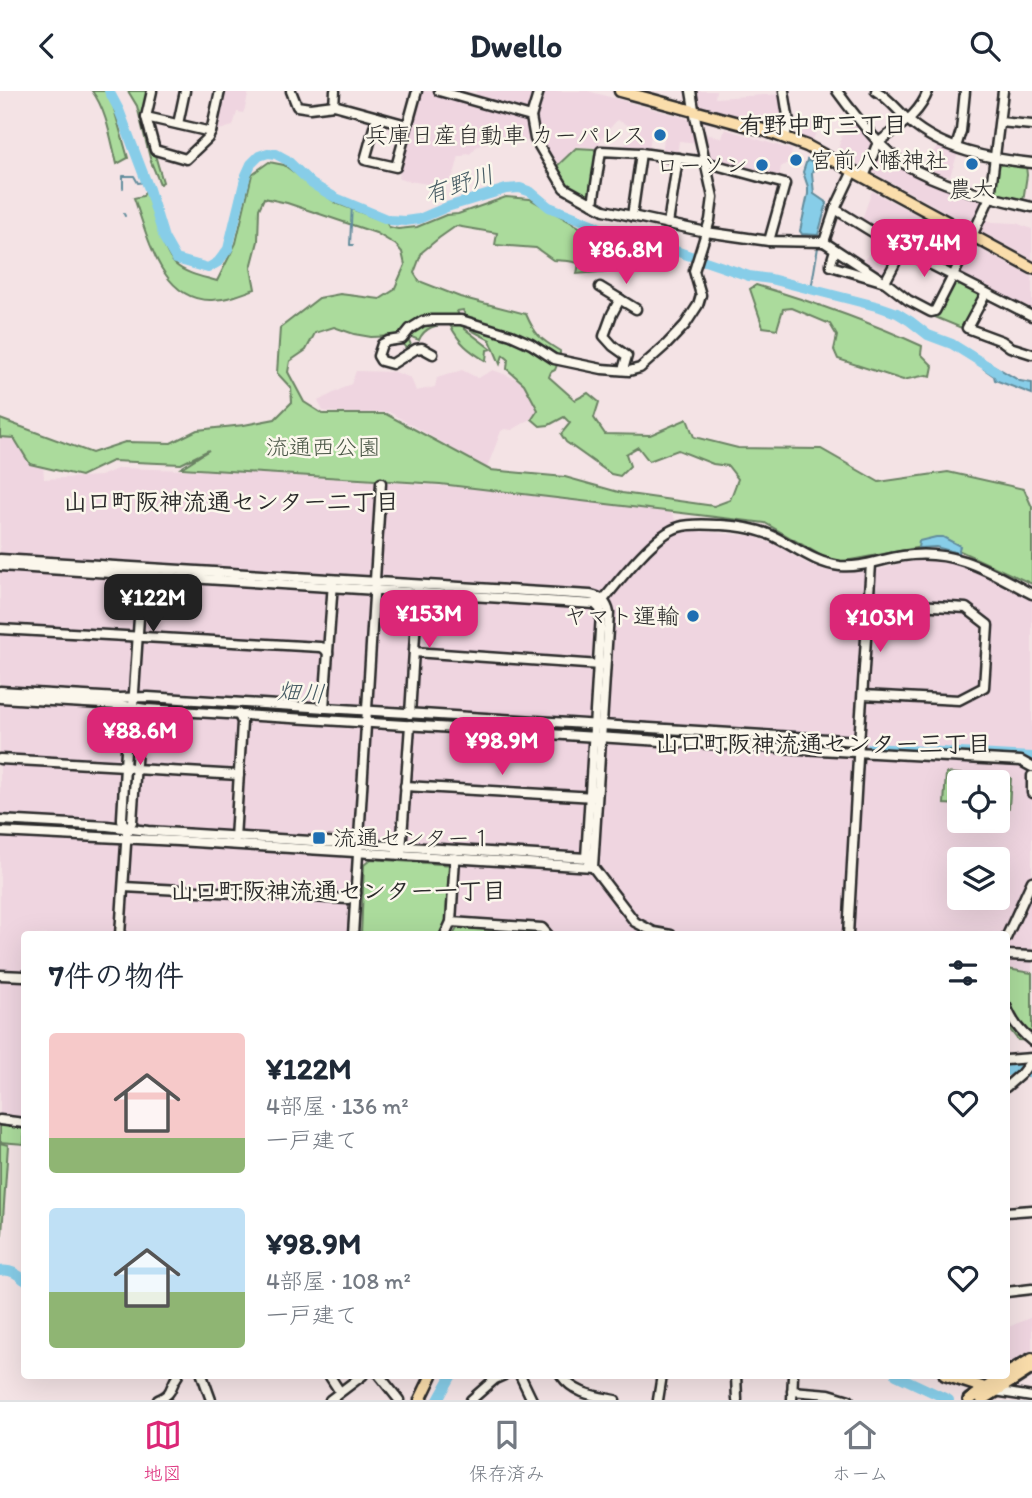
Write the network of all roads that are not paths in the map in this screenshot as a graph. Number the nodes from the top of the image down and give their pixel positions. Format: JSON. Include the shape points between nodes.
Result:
{"nodes":[{"id":1,"x":152,"y":91,"type":"edge"},
{"id":2,"x":185,"y":91,"type":"edge"},
{"id":3,"x":220,"y":91,"type":"edge"},
{"id":4,"x":291,"y":91,"type":"edge"},
{"id":5,"x":335,"y":91,"type":"edge"},
{"id":6,"x":417,"y":91,"type":"edge"},
{"id":7,"x":439,"y":91,"type":"edge"},
{"id":8,"x":539,"y":91,"type":"edge"},
{"id":9,"x":620,"y":91,"type":"edge"},
{"id":10,"x":691,"y":91,"type":"edge"},
{"id":11,"x":784,"y":91,"type":"edge"},
{"id":12,"x":838,"y":91,"type":"edge"},
{"id":13,"x":928,"y":91,"type":"edge"},
{"id":14,"x":965,"y":91,"type":"edge"},
{"id":15,"x":1003,"y":91,"type":"edge"},
{"id":16,"x":880,"y":92,"type":"edge"},
{"id":17,"x":334,"y":106,"type":"junction"},
{"id":18,"x":694,"y":111,"type":"junction"},
{"id":19,"x":146,"y":117,"type":"junction"},
{"id":20,"x":377,"y":117,"type":"junction"},
{"id":21,"x":531,"y":117,"type":"junction"},
{"id":22,"x":908,"y":120,"type":"junction"},
{"id":23,"x":1000,"y":122,"type":"junction"},
{"id":24,"x":178,"y":124,"type":"junction"},
{"id":25,"x":407,"y":125,"type":"junction"},
{"id":26,"x":1032,"y":125,"type":"edge"},
{"id":27,"x":211,"y":132,"type":"junction"},
{"id":28,"x":785,"y":137,"type":"junction"},
{"id":29,"x":879,"y":142,"type":"junction"},
{"id":30,"x":956,"y":147,"type":"junction"},
{"id":31,"x":641,"y":153,"type":"junction"},
{"id":32,"x":678,"y":157,"type":"junction"},
{"id":33,"x":995,"y":159,"type":"junction"},
{"id":34,"x":705,"y":162,"type":"junction"},
{"id":35,"x":1032,"y":163,"type":"edge"},
{"id":36,"x":853,"y":171,"type":"junction"},
{"id":37,"x":864,"y":177,"type":"junction"},
{"id":38,"x":990,"y":197,"type":"junction"},
{"id":39,"x":593,"y":204,"type":"junction"},
{"id":40,"x":1032,"y":207,"type":"edge"},
{"id":41,"x":835,"y":209,"type":"junction"},
{"id":42,"x":632,"y":216,"type":"junction"},
{"id":43,"x":668,"y":224,"type":"junction"},
{"id":44,"x":972,"y":235,"type":"junction"},
{"id":45,"x":705,"y":236,"type":"junction"},
{"id":46,"x":769,"y":241,"type":"junction"},
{"id":47,"x":824,"y":242,"type":"junction"},
{"id":48,"x":835,"y":250,"type":"junction"},
{"id":49,"x":902,"y":250,"type":"junction"},
{"id":50,"x":1032,"y":268,"type":"edge"},
{"id":51,"x":860,"y":270,"type":"junction"},
{"id":52,"x":952,"y":277,"type":"junction"},
{"id":53,"x":885,"y":282,"type":"junction"},
{"id":54,"x":600,"y":287,"type":"dead end"},
{"id":55,"x":986,"y":293,"type":"junction"},
{"id":56,"x":620,"y":299,"type":"junction"},
{"id":57,"x":636,"y":309,"type":"dead end"},
{"id":58,"x":1032,"y":316,"type":"edge"},
{"id":59,"x":433,"y":354,"type":"dead end"},
{"id":60,"x":1032,"y":354,"type":"edge"},
{"id":61,"x":622,"y":370,"type":"junction"},
{"id":62,"x":381,"y":483,"type":"dead end"},
{"id":63,"x":0,"y":559,"type":"edge"},
{"id":64,"x":872,"y":564,"type":"junction"},
{"id":65,"x":0,"y":566,"type":"edge"},
{"id":66,"x":142,"y":572,"type":"junction"},
{"id":67,"x":333,"y":583,"type":"junction"},
{"id":68,"x":374,"y":586,"type":"junction"},
{"id":69,"x":418,"y":588,"type":"junction"},
{"id":70,"x":1032,"y":594,"type":"edge"},
{"id":71,"x":869,"y":602,"type":"junction"},
{"id":72,"x":601,"y":603,"type":"junction"},
{"id":73,"x":0,"y":629,"type":"edge"},
{"id":74,"x":138,"y":636,"type":"junction"},
{"id":75,"x":414,"y":652,"type":"junction"},
{"id":76,"x":328,"y":653,"type":"junction"},
{"id":77,"x":602,"y":665,"type":"junction"},
{"id":78,"x":0,"y":691,"type":"edge"},
{"id":79,"x":863,"y":695,"type":"junction"},
{"id":80,"x":134,"y":697,"type":"junction"},
{"id":81,"x":0,"y":698,"type":"edge"},
{"id":82,"x":54,"y":698,"type":"junction"},
{"id":83,"x":239,"y":703,"type":"junction"},
{"id":84,"x":134,"y":707,"type":"junction"},
{"id":85,"x":324,"y":709,"type":"junction"},
{"id":86,"x":367,"y":711,"type":"junction"},
{"id":87,"x":410,"y":713,"type":"junction"},
{"id":88,"x":238,"y":715,"type":"junction"},
{"id":89,"x":485,"y":718,"type":"junction"},
{"id":90,"x":367,"y":723,"type":"junction"},
{"id":91,"x":410,"y":725,"type":"junction"},
{"id":92,"x":598,"y":725,"type":"junction"},
{"id":93,"x":484,"y":730,"type":"junction"},
{"id":94,"x":726,"y":733,"type":"junction"},
{"id":95,"x":597,"y":737,"type":"junction"},
{"id":96,"x":859,"y":741,"type":"junction"},
{"id":97,"x":726,"y":745,"type":"junction"},
{"id":98,"x":858,"y":752,"type":"junction"},
{"id":99,"x":0,"y":759,"type":"edge"},
{"id":100,"x":125,"y":767,"type":"junction"},
{"id":101,"x":1032,"y":767,"type":"edge"},
{"id":102,"x":135,"y":769,"type":"junction"},
{"id":103,"x":239,"y":775,"type":"junction"},
{"id":104,"x":1032,"y":776,"type":"edge"},
{"id":105,"x":1032,"y":785,"type":"edge"},
{"id":106,"x":405,"y":786,"type":"junction"},
{"id":107,"x":1032,"y":793,"type":"edge"},
{"id":108,"x":594,"y":797,"type":"junction"},
{"id":109,"x":0,"y":820,"type":"edge"},
{"id":110,"x":10,"y":821,"type":"junction"},
{"id":111,"x":127,"y":829,"type":"junction"},
{"id":112,"x":5,"y":833,"type":"edge"},
{"id":113,"x":127,"y":839,"type":"junction"},
{"id":114,"x":235,"y":841,"type":"junction"},
{"id":115,"x":359,"y":848,"type":"junction"},
{"id":116,"x":401,"y":850,"type":"junction"},
{"id":117,"x":455,"y":858,"type":"junction"},
{"id":118,"x":586,"y":858,"type":"junction"},
{"id":119,"x":593,"y":867,"type":"junction"},
{"id":120,"x":1032,"y":881,"type":"edge"},
{"id":121,"x":124,"y":887,"type":"junction"},
{"id":122,"x":356,"y":893,"type":"junction"},
{"id":123,"x":451,"y":922,"type":"junction"},
{"id":124,"x":639,"y":925,"type":"junction"},
{"id":125,"x":121,"y":931,"type":"edge"},
{"id":126,"x":354,"y":931,"type":"edge"},
{"id":127,"x":447,"y":931,"type":"edge"},
{"id":128,"x":545,"y":931,"type":"edge"},
{"id":129,"x":634,"y":931,"type":"edge"},
{"id":130,"x":652,"y":931,"type":"edge"},
{"id":131,"x":848,"y":931,"type":"edge"},
{"id":132,"x":1009,"y":931,"type":"edge"},
{"id":133,"x":1010,"y":955,"type":"edge"},
{"id":134,"x":1032,"y":956,"type":"edge"},
{"id":135,"x":0,"y":975,"type":"edge"},
{"id":136,"x":21,"y":976,"type":"edge"},
{"id":137,"x":1010,"y":1014,"type":"edge"},
{"id":138,"x":1032,"y":1041,"type":"edge"},
{"id":139,"x":1032,"y":1059,"type":"edge"},
{"id":140,"x":1010,"y":1060,"type":"edge"},
{"id":141,"x":1023,"y":1071,"type":"junction"},
{"id":142,"x":1032,"y":1077,"type":"edge"},
{"id":143,"x":1010,"y":1083,"type":"edge"},
{"id":144,"x":0,"y":1120,"type":"edge"},
{"id":145,"x":21,"y":1123,"type":"edge"},
{"id":146,"x":1032,"y":1210,"type":"edge"},
{"id":147,"x":1010,"y":1212,"type":"edge"},
{"id":148,"x":1032,"y":1289,"type":"edge"},
{"id":149,"x":1010,"y":1292,"type":"edge"},
{"id":150,"x":1032,"y":1359,"type":"edge"},
{"id":151,"x":1032,"y":1368,"type":"edge"},
{"id":152,"x":1010,"y":1372,"type":"edge"},
{"id":153,"x":175,"y":1379,"type":"edge"},
{"id":154,"x":203,"y":1379,"type":"edge"},
{"id":155,"x":332,"y":1379,"type":"edge"},
{"id":156,"x":358,"y":1379,"type":"edge"},
{"id":157,"x":382,"y":1379,"type":"edge"},
{"id":158,"x":430,"y":1379,"type":"edge"},
{"id":159,"x":495,"y":1379,"type":"edge"},
{"id":160,"x":522,"y":1379,"type":"edge"},
{"id":161,"x":564,"y":1379,"type":"edge"},
{"id":162,"x":661,"y":1379,"type":"edge"},
{"id":163,"x":736,"y":1379,"type":"edge"},
{"id":164,"x":954,"y":1379,"type":"edge"},
{"id":165,"x":1001,"y":1379,"type":"edge"},
{"id":166,"x":340,"y":1392,"type":"junction"},
{"id":167,"x":987,"y":1393,"type":"edge"},
{"id":168,"x":792,"y":1396,"type":"edge"},
{"id":169,"x":1032,"y":1397,"type":"edge"},
{"id":170,"x":158,"y":1400,"type":"edge"},
{"id":171,"x":211,"y":1400,"type":"edge"},
{"id":172,"x":330,"y":1400,"type":"edge"},
{"id":173,"x":399,"y":1400,"type":"edge"},
{"id":174,"x":420,"y":1400,"type":"edge"},
{"id":175,"x":471,"y":1400,"type":"edge"},
{"id":176,"x":532,"y":1400,"type":"edge"},
{"id":177,"x":615,"y":1400,"type":"edge"},
{"id":178,"x":658,"y":1400,"type":"edge"},
{"id":179,"x":737,"y":1400,"type":"edge"},
{"id":180,"x":849,"y":1400,"type":"edge"},
{"id":181,"x":969,"y":1400,"type":"edge"}],
"edges":[{"from":1,"to":19,"type":"street"},
{"from":2,"to":24,"type":"street"},
{"from":3,"to":27,"type":"street"},
{"from":4,"to":17,"type":"street","via":[[297,106]]},
{"from":5,"to":17,"type":"street"},
{"from":6,"to":25,"type":"street"},
{"from":7,"to":21,"type":"street"},
{"from":8,"to":21,"type":"street"},
{"from":9,"to":18,"type":"main road"},
{"from":10,"to":18,"type":"street"},
{"from":11,"to":28,"type":"street","via":[[789,122]]},
{"from":12,"to":29,"type":"street"},
{"from":13,"to":22,"type":"street"},
{"from":14,"to":30,"type":"street"},
{"from":15,"to":23,"type":"street"},
{"from":16,"to":22,"type":"street"},
{"from":17,"to":20,"type":"street"},
{"from":18,"to":28,"type":"main road"},
{"from":18,"to":34,"type":"street"},
{"from":19,"to":24,"type":"street"},
{"from":19,"to":27,"type":"street","via":[[155,150],[186,159]]},
{"from":20,"to":25,"type":"street"},
{"from":20,"to":25,"type":"street","via":[[365,160],[396,167]]},
{"from":21,"to":39,"type":"street","via":[[535,139],[564,188]]},
{"from":22,"to":29,"type":"street"},
{"from":22,"to":30,"type":"street"},
{"from":23,"to":26,"type":"street"},
{"from":23,"to":33,"type":"street"},
{"from":24,"to":27,"type":"street"},
{"from":28,"to":36,"type":"main road"},
{"from":29,"to":37,"type":"street"},
{"from":29,"to":38,"type":"street","via":[[901,162],[935,179]]},
{"from":30,"to":33,"type":"street"},
{"from":31,"to":32,"type":"street"},
{"from":31,"to":39,"type":"street","via":[[601,151]]},
{"from":31,"to":42,"type":"street"},
{"from":32,"to":34,"type":"street"},
{"from":32,"to":43,"type":"street"},
{"from":33,"to":35,"type":"street"},
{"from":33,"to":38,"type":"street"},
{"from":34,"to":45,"type":"street","via":[[713,197]]},
{"from":34,"to":46,"type":"street","via":[[785,184]]},
{"from":36,"to":37,"type":"main road"},
{"from":36,"to":41,"type":"street"},
{"from":37,"to":44,"type":"main road"},
{"from":38,"to":40,"type":"street"},
{"from":38,"to":44,"type":"street"},
{"from":39,"to":42,"type":"street"},
{"from":41,"to":47,"type":"street"},
{"from":41,"to":49,"type":"street"},
{"from":42,"to":43,"type":"street"},
{"from":43,"to":45,"type":"street"},
{"from":44,"to":50,"type":"main road"},
{"from":44,"to":52,"type":"street"},
{"from":45,"to":46,"type":"street"},
{"from":45,"to":61,"type":"street","via":[[694,271],[701,295],[692,315],[640,368]]},
{"from":46,"to":47,"type":"street"},
{"from":47,"to":48,"type":"street"},
{"from":48,"to":51,"type":"street"},
{"from":48,"to":51,"type":"street","via":[[831,265]]},
{"from":49,"to":52,"type":"street"},
{"from":49,"to":53,"type":"street"},
{"from":51,"to":53,"type":"street"},
{"from":52,"to":53,"type":"street","via":[[931,312]]},
{"from":52,"to":55,"type":"street"},
{"from":54,"to":56,"type":"street"},
{"from":55,"to":58,"type":"street"},
{"from":55,"to":60,"type":"street","via":[[966,330]]},
{"from":56,"to":57,"type":"street"},
{"from":56,"to":61,"type":"street","via":[[604,336],[627,356]]},
{"from":59,"to":61,"type":"street","via":[[416,349],[393,364],[378,356],[382,344],[402,338],[423,321],[461,320],[511,335],[554,359]]},
{"from":62,"to":68,"type":"street"},
{"from":63,"to":66,"type":"street"},
{"from":64,"to":70,"type":"street","via":[[916,554],[950,556]]},
{"from":64,"to":71,"type":"street"},
{"from":64,"to":72,"type":"street","via":[[828,564],[761,531],[689,524],[659,537]]},
{"from":65,"to":66,"type":"street"},
{"from":66,"to":67,"type":"street"},
{"from":66,"to":74,"type":"street"},
{"from":67,"to":68,"type":"street"},
{"from":67,"to":76,"type":"street"},
{"from":68,"to":69,"type":"street"},
{"from":68,"to":86,"type":"street"},
{"from":69,"to":72,"type":"street","via":[[590,595]]},
{"from":69,"to":75,"type":"street"},
{"from":71,"to":79,"type":"street"},
{"from":71,"to":79,"type":"street","via":[[966,608],[988,625],[984,687],[959,700]]},
{"from":72,"to":77,"type":"street","via":[[609,613]]},
{"from":73,"to":74,"type":"street"},
{"from":74,"to":76,"type":"street","via":[[320,647]]},
{"from":74,"to":80,"type":"street"},
{"from":75,"to":77,"type":"street"},
{"from":75,"to":87,"type":"street"},
{"from":76,"to":85,"type":"street"},
{"from":77,"to":92,"type":"street"},
{"from":78,"to":82,"type":"street"},
{"from":79,"to":96,"type":"street"},
{"from":80,"to":82,"type":"street"},
{"from":80,"to":83,"type":"street"},
{"from":80,"to":84,"type":"street"},
{"from":81,"to":82,"type":"street"},
{"from":82,"to":84,"type":"street"},
{"from":83,"to":85,"type":"street"},
{"from":83,"to":88,"type":"street"},
{"from":84,"to":88,"type":"street"},
{"from":84,"to":100,"type":"street","via":[[128,716]]},
{"from":84,"to":102,"type":"street","via":[[139,716]]},
{"from":85,"to":86,"type":"street"},
{"from":86,"to":87,"type":"street"},
{"from":86,"to":90,"type":"street"},
{"from":87,"to":89,"type":"street"},
{"from":88,"to":90,"type":"street"},
{"from":88,"to":103,"type":"street","via":[[242,722]]},
{"from":89,"to":92,"type":"street"},
{"from":89,"to":93,"type":"street"},
{"from":90,"to":91,"type":"street"},
{"from":90,"to":115,"type":"street"},
{"from":91,"to":93,"type":"street"},
{"from":91,"to":106,"type":"street"},
{"from":92,"to":94,"type":"street"},
{"from":92,"to":95,"type":"street"},
{"from":93,"to":95,"type":"street"},
{"from":94,"to":96,"type":"street"},
{"from":94,"to":97,"type":"street"},
{"from":95,"to":97,"type":"street"},
{"from":95,"to":108,"type":"street"},
{"from":96,"to":98,"type":"street"},
{"from":97,"to":98,"type":"street"},
{"from":98,"to":101,"type":"street","via":[[1021,761]]},
{"from":98,"to":131,"type":"street"},
{"from":99,"to":100,"type":"street"},
{"from":100,"to":102,"type":"street"},
{"from":100,"to":111,"type":"street","via":[[122,821]]},
{"from":102,"to":103,"type":"street"},
{"from":102,"to":111,"type":"street","via":[[132,822]]},
{"from":103,"to":114,"type":"street"},
{"from":104,"to":105,"type":"street"},
{"from":105,"to":107,"type":"street"},
{"from":106,"to":108,"type":"street"},
{"from":106,"to":116,"type":"street"},
{"from":108,"to":118,"type":"street"},
{"from":108,"to":119,"type":"street"},
{"from":109,"to":110,"type":"street"},
{"from":110,"to":111,"type":"street"},
{"from":110,"to":112,"type":"street"},
{"from":111,"to":113,"type":"street"},
{"from":111,"to":114,"type":"street"},
{"from":112,"to":113,"type":"street"},
{"from":113,"to":114,"type":"street"},
{"from":113,"to":121,"type":"street"},
{"from":114,"to":115,"type":"street"},
{"from":115,"to":116,"type":"street"},
{"from":115,"to":122,"type":"street"},
{"from":116,"to":117,"type":"street"},
{"from":116,"to":118,"type":"street"},
{"from":117,"to":119,"type":"street"},
{"from":117,"to":123,"type":"street"},
{"from":118,"to":119,"type":"street"},
{"from":119,"to":124,"type":"street"},
{"from":120,"to":132,"type":"street"},
{"from":121,"to":122,"type":"street","via":[[348,899]]},
{"from":121,"to":125,"type":"street"},
{"from":122,"to":126,"type":"street"},
{"from":123,"to":127,"type":"street"},
{"from":123,"to":128,"type":"street"},
{"from":124,"to":129,"type":"street"},
{"from":124,"to":130,"type":"street"},
{"from":133,"to":134,"type":"street"},
{"from":135,"to":136,"type":"street"},
{"from":137,"to":138,"type":"street"},
{"from":139,"to":140,"type":"street"},
{"from":139,"to":141,"type":"street"},
{"from":141,"to":142,"type":"street"},
{"from":141,"to":143,"type":"street"},
{"from":144,"to":145,"type":"street"},
{"from":146,"to":147,"type":"street"},
{"from":148,"to":149,"type":"street"},
{"from":150,"to":152,"type":"highway"},
{"from":151,"to":167,"type":"highway"},
{"from":153,"to":170,"type":"street","via":[[168,1396]]},
{"from":154,"to":171,"type":"street"},
{"from":155,"to":166,"type":"street"},
{"from":156,"to":166,"type":"street"},
{"from":157,"to":173,"type":"street"},
{"from":158,"to":174,"type":"main road"},
{"from":159,"to":175,"type":"street"},
{"from":160,"to":176,"type":"street"},
{"from":161,"to":177,"type":"street","via":[[586,1394]]},
{"from":162,"to":178,"type":"street"},
{"from":163,"to":179,"type":"street"},
{"from":164,"to":167,"type":"main road"},
{"from":165,"to":167,"type":"highway"},
{"from":166,"to":172,"type":"street"},
{"from":167,"to":169,"type":"street"},
{"from":167,"to":181,"type":"highway"},
{"from":168,"to":180,"type":"street","via":[[829,1394]]}]}
